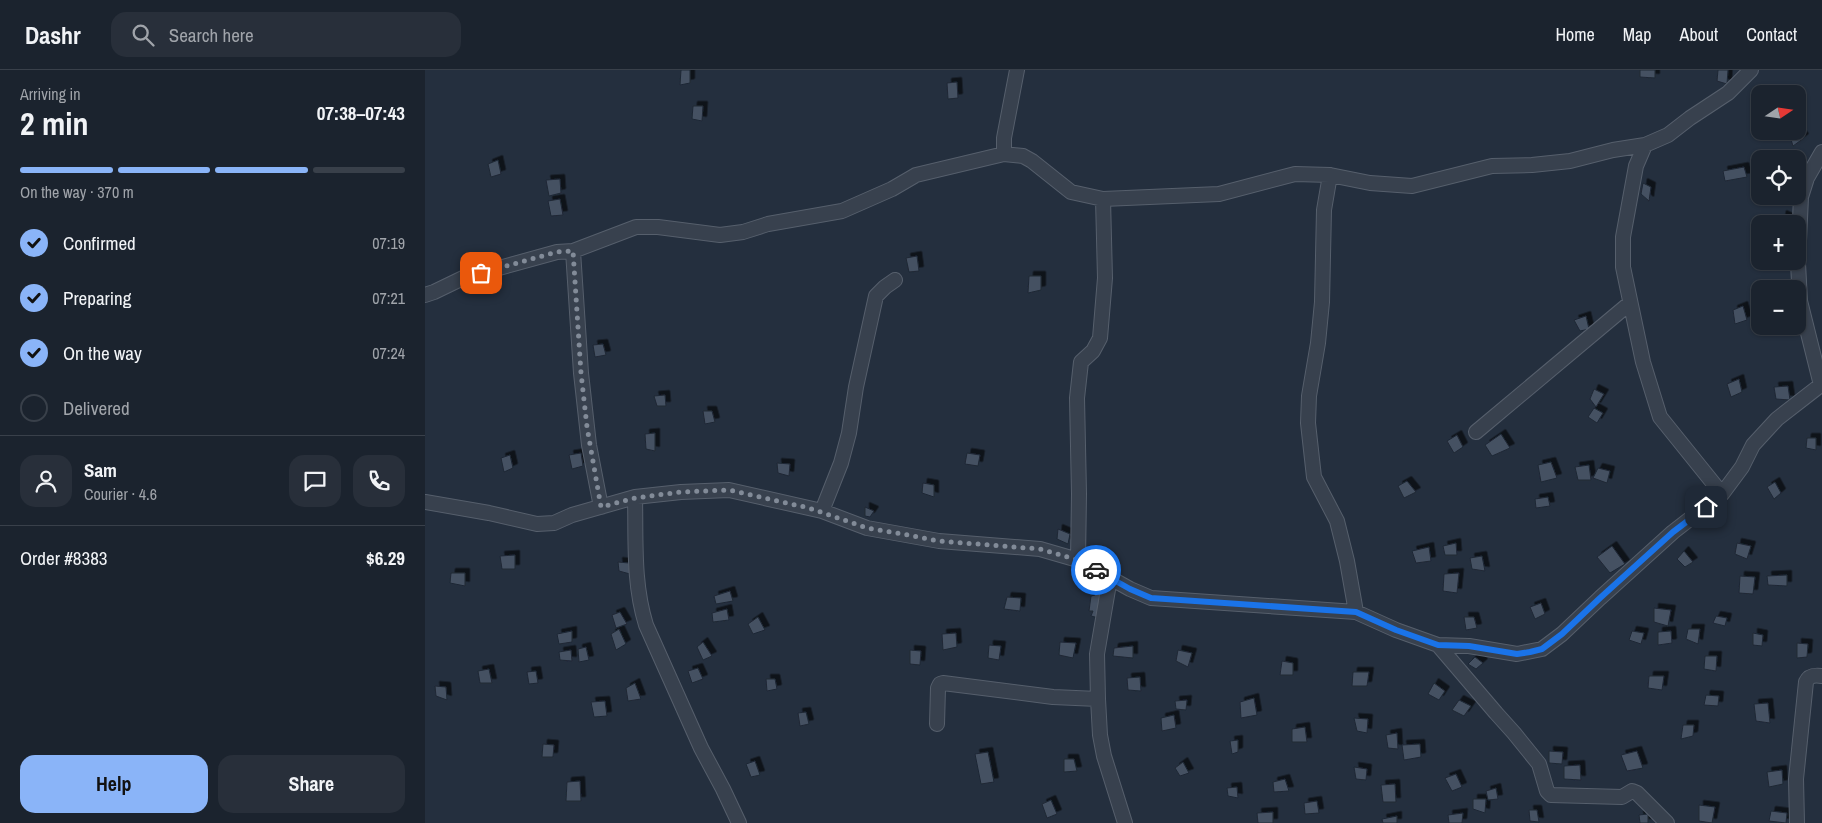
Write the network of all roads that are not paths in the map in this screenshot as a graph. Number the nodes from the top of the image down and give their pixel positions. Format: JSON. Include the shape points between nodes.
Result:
{"nodes":[{"id":1,"x":1017,"y":70,"type":"edge"},
{"id":2,"x":1751,"y":70,"type":"edge"},
{"id":3,"x":1645,"y":144,"type":"junction"},
{"id":4,"x":1822,"y":152,"type":"edge"},
{"id":5,"x":1004,"y":154,"type":"junction"},
{"id":6,"x":1330,"y":175,"type":"junction"},
{"id":7,"x":1103,"y":199,"type":"junction"},
{"id":8,"x":573,"y":251,"type":"junction"},
{"id":9,"x":895,"y":280,"type":"dead end"},
{"id":10,"x":425,"y":295,"type":"edge"},
{"id":11,"x":1630,"y":303,"type":"junction"},
{"id":12,"x":1821,"y":385,"type":"edge"},
{"id":13,"x":1476,"y":432,"type":"dead end"},
{"id":14,"x":1722,"y":494,"type":"junction"},
{"id":15,"x":635,"y":498,"type":"junction"},
{"id":16,"x":425,"y":502,"type":"edge"},
{"id":17,"x":601,"y":507,"type":"junction"},
{"id":18,"x":822,"y":512,"type":"junction"},
{"id":19,"x":1078,"y":560,"type":"junction"},
{"id":20,"x":1110,"y":578,"type":"junction"},
{"id":21,"x":1356,"y":612,"type":"junction"},
{"id":22,"x":1438,"y":645,"type":"junction"},
{"id":23,"x":1822,"y":676,"type":"edge"},
{"id":24,"x":1098,"y":699,"type":"junction"},
{"id":25,"x":937,"y":724,"type":"dead end"},
{"id":26,"x":739,"y":823,"type":"edge"},
{"id":27,"x":1125,"y":823,"type":"edge"},
{"id":28,"x":1667,"y":823,"type":"edge"},
{"id":29,"x":1797,"y":823,"type":"edge"}],
"edges":[{"from":1,"to":5,"type":"street"},
{"from":2,"to":3,"type":"street","via":[[1728,93],[1668,135]]},
{"from":3,"to":6,"type":"street","via":[[1570,161],[1492,166],[1412,186],[1370,183]]},
{"from":3,"to":11,"type":"street","via":[[1636,166],[1623,237],[1623,267]]},
{"from":4,"to":12,"type":"street","via":[[1807,178],[1801,197],[1797,263],[1800,301]]},
{"from":5,"to":7,"type":"street","via":[[1023,156],[1032,161],[1071,192]]},
{"from":5,"to":8,"type":"street","via":[[916,175],[893,189],[842,211],[720,235],[636,227]]},
{"from":6,"to":7,"type":"street","via":[[1295,174],[1219,194]]},
{"from":6,"to":21,"type":"street","via":[[1324,210],[1322,302],[1308,423],[1313,477],[1337,521]]},
{"from":7,"to":19,"type":"street","via":[[1105,278],[1100,338],[1093,351],[1081,362],[1077,398]]},
{"from":8,"to":10,"type":"street","via":[[557,252],[463,278]]},
{"from":8,"to":17,"type":"street","via":[[581,373]]},
{"from":9,"to":18,"type":"street","via":[[876,296],[849,433]]},
{"from":11,"to":13,"type":"street"},
{"from":11,"to":14,"type":"street","via":[[1660,417]]},
{"from":12,"to":14,"type":"street","via":[[1777,419],[1753,445]]},
{"from":14,"to":22,"type":"street","via":[[1673,532],[1542,649],[1517,654],[1469,646]]},
{"from":15,"to":17,"type":"street"},
{"from":15,"to":18,"type":"street","via":[[729,490]]},
{"from":15,"to":26,"type":"street","via":[[639,604],[701,748]]},
{"from":16,"to":17,"type":"street","via":[[537,524],[554,523]]},
{"from":18,"to":19,"type":"street","via":[[867,528],[939,541],[1040,549]]},
{"from":19,"to":20,"type":"street"},
{"from":20,"to":21,"type":"street","via":[[1151,598]]},
{"from":20,"to":24,"type":"street","via":[[1097,654]]},
{"from":21,"to":22,"type":"street"},
{"from":22,"to":28,"type":"street","via":[[1539,764],[1551,795],[1622,797],[1632,791]]},
{"from":23,"to":29,"type":"street","via":[[1813,675],[1806,682],[1796,779]]},
{"from":24,"to":25,"type":"street","via":[[1053,697],[943,683],[938,688]]},
{"from":24,"to":27,"type":"street","via":[[1103,756]]}]}
